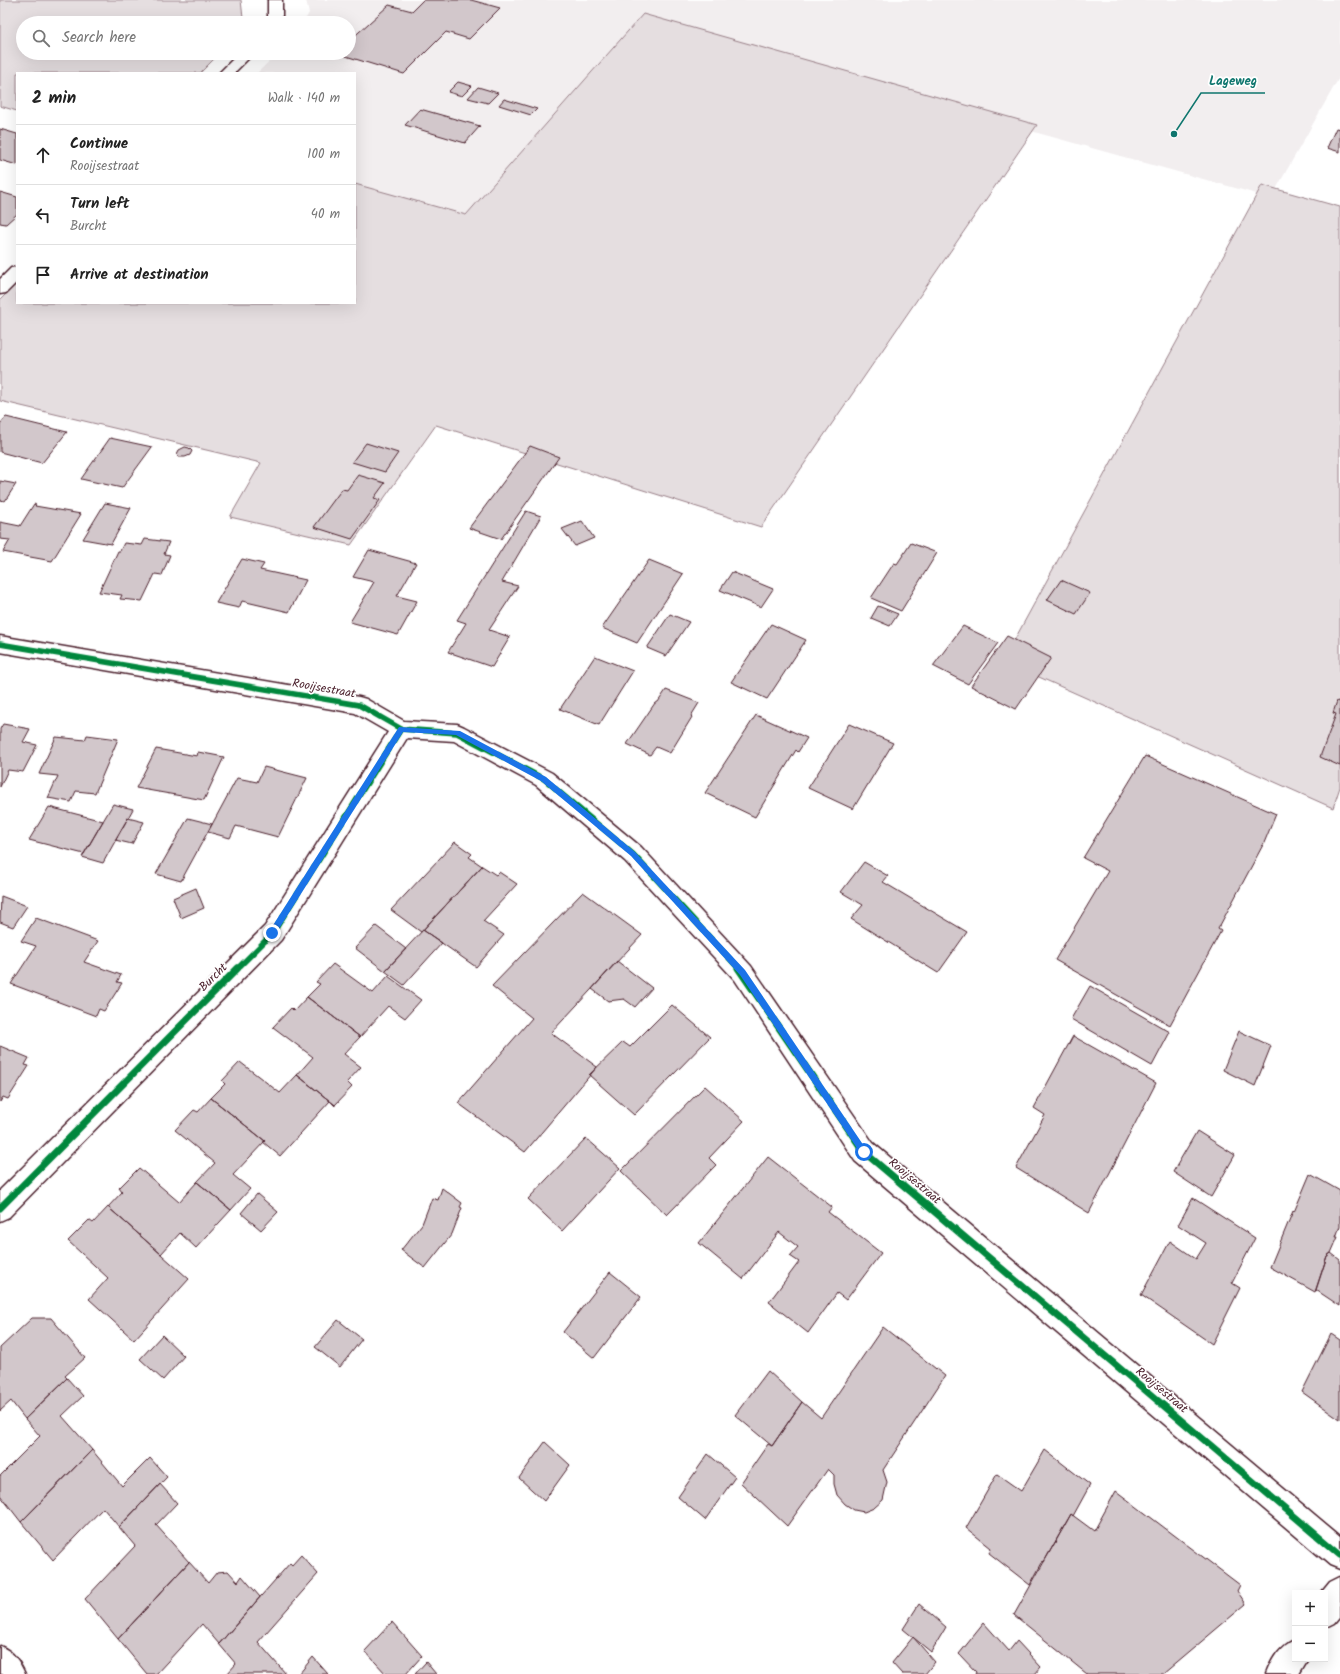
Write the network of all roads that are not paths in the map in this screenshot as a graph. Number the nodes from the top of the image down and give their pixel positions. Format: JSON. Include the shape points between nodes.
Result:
{"nodes":[{"id":1,"x":275,"y":0,"type":"edge"},
{"id":2,"x":275,"y":16,"type":"edge"},
{"id":3,"x":240,"y":60,"type":"edge"},
{"id":4,"x":227,"y":72,"type":"edge"},
{"id":5,"x":16,"y":273,"type":"edge"},
{"id":6,"x":0,"y":289,"type":"edge"},
{"id":7,"x":0,"y":644,"type":"edge"},
{"id":8,"x":401,"y":729,"type":"junction"},
{"id":9,"x":0,"y":1208,"type":"edge"},
{"id":10,"x":1340,"y":1555,"type":"edge"},
{"id":11,"x":1340,"y":1592,"type":"edge"},
{"id":12,"x":1328,"y":1609,"type":"edge"},
{"id":13,"x":1292,"y":1658,"type":"edge"},
{"id":14,"x":0,"y":1661,"type":"edge"},
{"id":15,"x":10,"y":1674,"type":"edge"},
{"id":16,"x":1281,"y":1674,"type":"edge"}],
"edges":[{"from":1,"to":2,"type":"street"},
{"from":3,"to":4,"type":"street"},
{"from":5,"to":6,"type":"street"},
{"from":7,"to":8,"type":"street","name":"Rooijsestraat","via":[[359,705]]},
{"from":8,"to":9,"type":"street","name":"Burcht","via":[[272,933]]},
{"from":8,"to":10,"type":"street","name":"Rooijsestraat","via":[[457,733],[544,779],[633,854],[743,973],[864,1152]]},
{"from":11,"to":12,"type":"street"},
{"from":13,"to":16,"type":"street"},
{"from":14,"to":15,"type":"street"}]}
